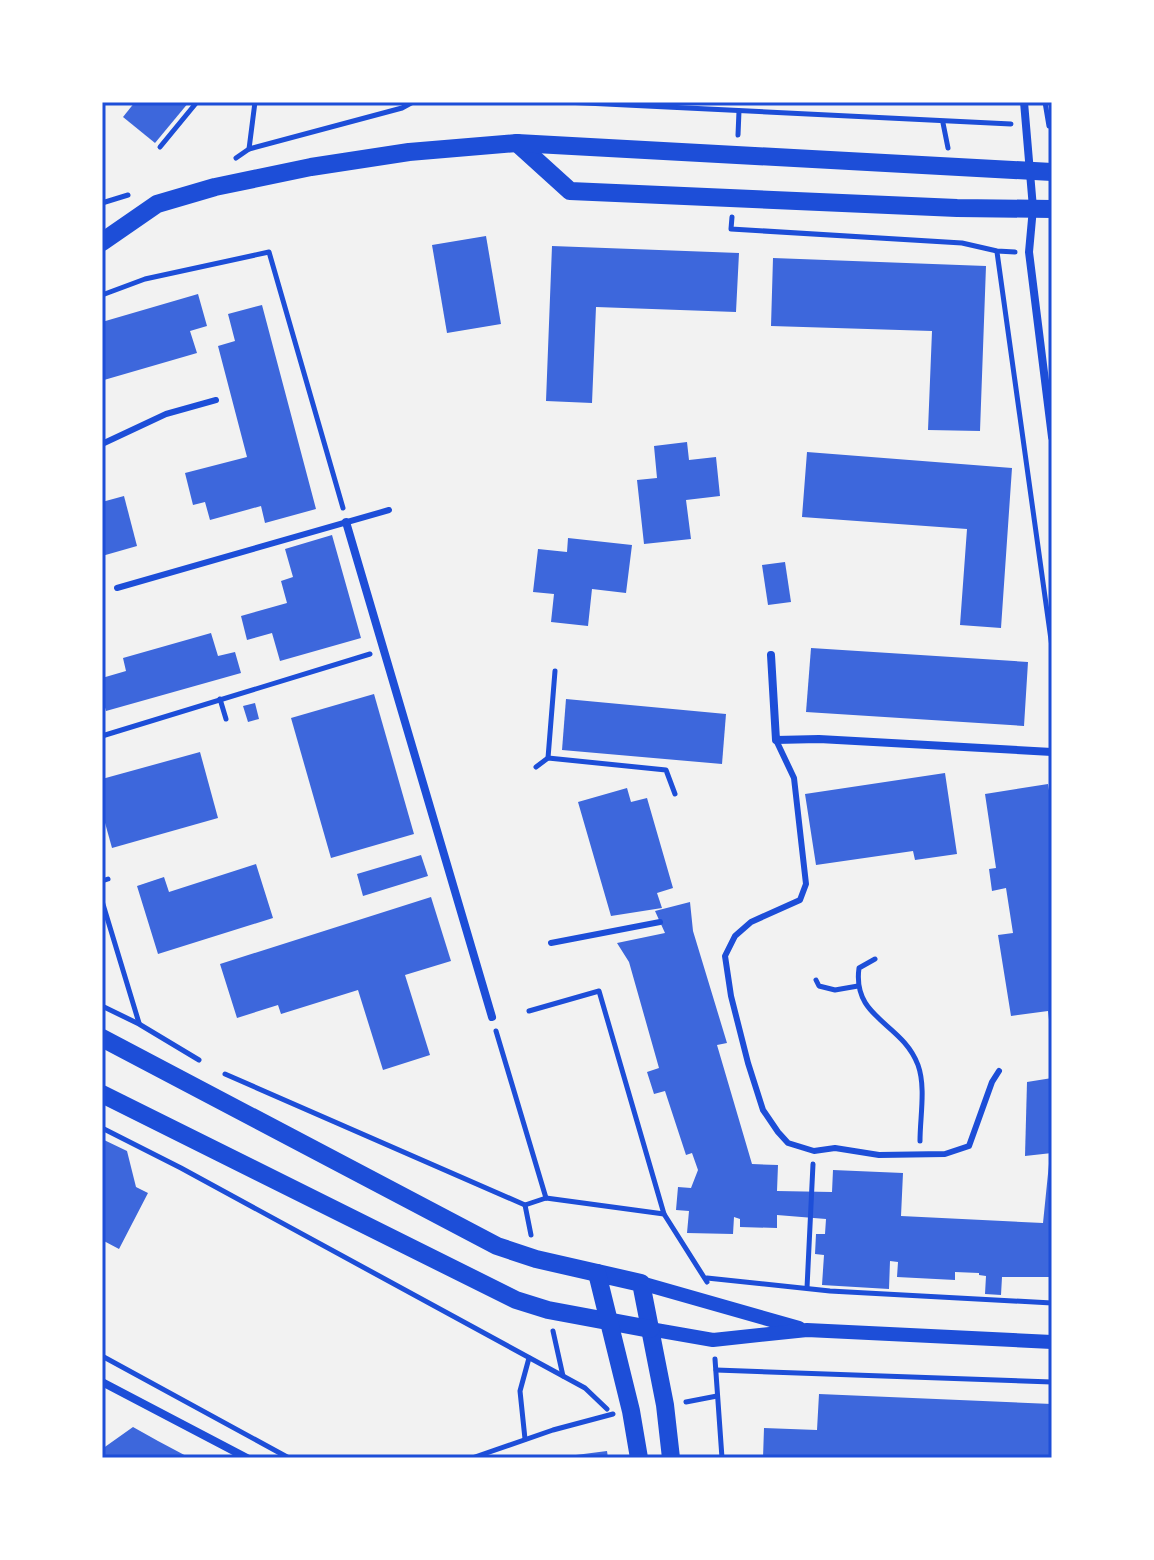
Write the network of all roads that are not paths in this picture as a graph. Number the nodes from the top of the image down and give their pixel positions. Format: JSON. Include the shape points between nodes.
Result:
{"nodes":[{"id":1,"x":1024,"y":102,"type":"edge"},
{"id":2,"x":517,"y":143,"type":"junction"},
{"id":3,"x":1031,"y":171,"type":"junction"},
{"id":4,"x":1052,"y":172,"type":"edge"},
{"id":5,"x":1043,"y":209,"type":"edge"},
{"id":6,"x":105,"y":238,"type":"edge"},
{"id":7,"x":216,"y":400,"type":"dead end"},
{"id":8,"x":1052,"y":437,"type":"edge"},
{"id":9,"x":102,"y":444,"type":"edge"},
{"id":10,"x":389,"y":510,"type":"dead end"},
{"id":11,"x":346,"y":522,"type":"junction"},
{"id":12,"x":117,"y":588,"type":"dead end"},
{"id":13,"x":771,"y":655,"type":"dead end"},
{"id":14,"x":776,"y":740,"type":"junction"},
{"id":15,"x":1052,"y":752,"type":"edge"},
{"id":16,"x":660,"y":922,"type":"dead end"},
{"id":17,"x":551,"y":943,"type":"dead end"},
{"id":18,"x":492,"y":1017,"type":"road end"},
{"id":19,"x":102,"y":1038,"type":"edge"},
{"id":20,"x":999,"y":1071,"type":"dead end"},
{"id":21,"x":102,"y":1094,"type":"edge"},
{"id":22,"x":597,"y":1273,"type":"junction"},
{"id":23,"x":641,"y":1283,"type":"junction"},
{"id":24,"x":609,"y":1322,"type":"junction"},
{"id":25,"x":650,"y":1329,"type":"junction"},
{"id":26,"x":807,"y":1330,"type":"junction"},
{"id":27,"x":1052,"y":1342,"type":"edge"},
{"id":28,"x":102,"y":1382,"type":"edge"},
{"id":29,"x":247,"y":1458,"type":"edge"},
{"id":30,"x":639,"y":1458,"type":"edge"},
{"id":31,"x":671,"y":1458,"type":"edge"}],
"edges":[{"from":1,"to":3,"type":"street"},
{"from":2,"to":3,"type":"main road"},
{"from":2,"to":5,"type":"main road","via":[[570,191]]},
{"from":2,"to":6,"type":"main road","via":[[409,152],[215,187],[157,204]]},
{"from":3,"to":4,"type":"main road"},
{"from":3,"to":5,"type":"street"},
{"from":5,"to":8,"type":"street","via":[[1029,252]]},
{"from":7,"to":9,"type":"lane","via":[[166,414]]},
{"from":10,"to":11,"type":"lane"},
{"from":11,"to":12,"type":"lane"},
{"from":11,"to":18,"type":"street"},
{"from":13,"to":14,"type":"street"},
{"from":14,"to":15,"type":"street"},
{"from":14,"to":20,"type":"lane","via":[[794,778],[804,895],[751,922],[735,936],[725,956],[763,1110],[788,1143],[806,1150],[945,1154],[969,1146]]},
{"from":16,"to":17,"type":"lane"},
{"from":19,"to":22,"type":"main road","via":[[497,1246]]},
{"from":21,"to":24,"type":"main road","via":[[516,1300]]},
{"from":22,"to":23,"type":"main road"},
{"from":22,"to":24,"type":"main road"},
{"from":23,"to":25,"type":"main road"},
{"from":23,"to":26,"type":"street"},
{"from":24,"to":25,"type":"main road"},
{"from":24,"to":30,"type":"main road"},
{"from":25,"to":26,"type":"street","via":[[713,1340]]},
{"from":25,"to":31,"type":"main road"},
{"from":26,"to":27,"type":"street"},
{"from":28,"to":29,"type":"street"}]}
